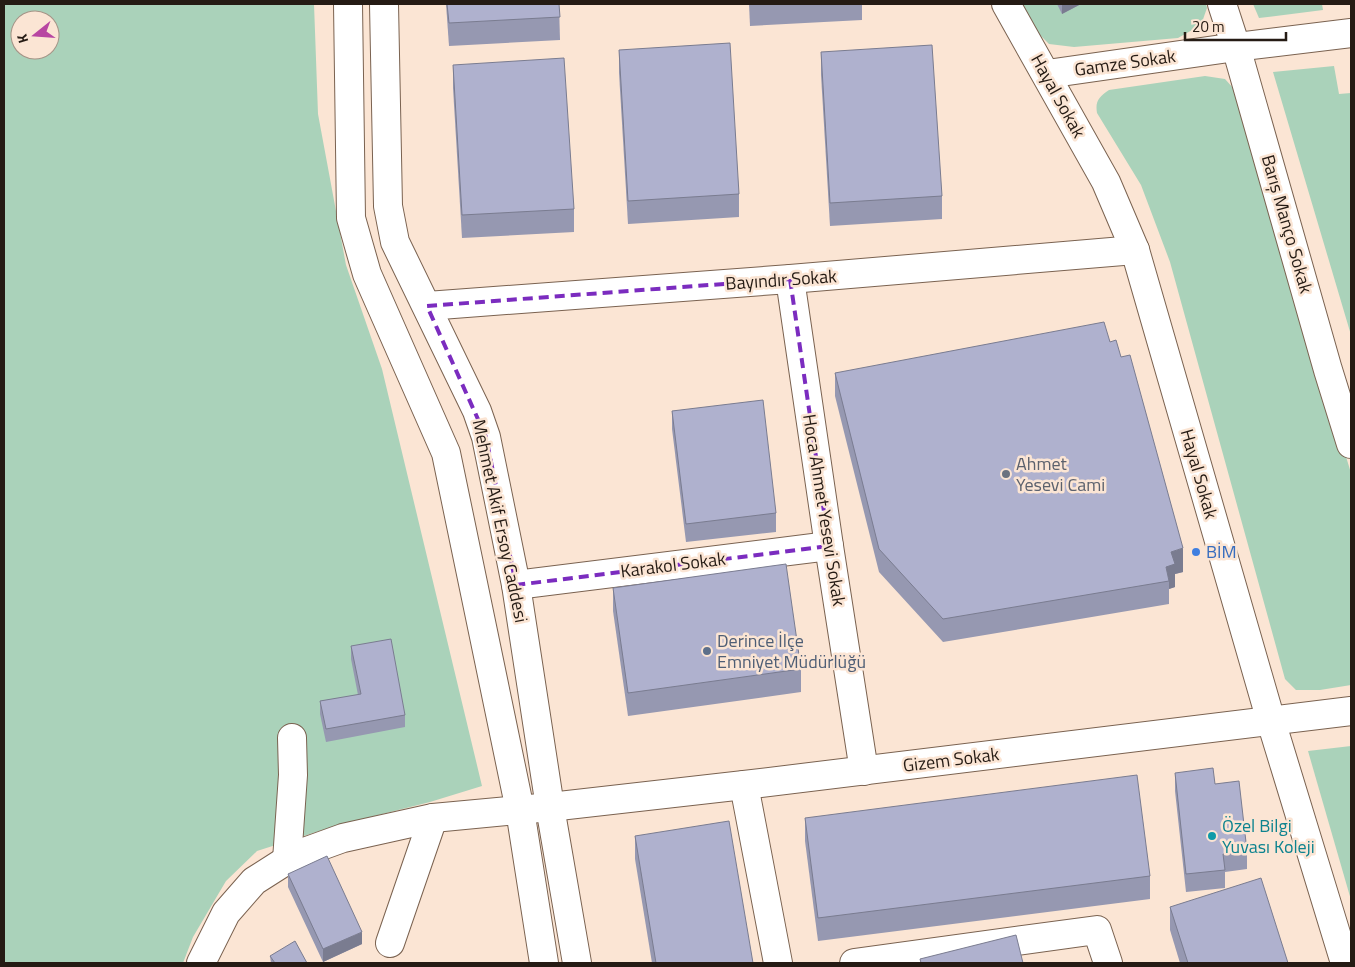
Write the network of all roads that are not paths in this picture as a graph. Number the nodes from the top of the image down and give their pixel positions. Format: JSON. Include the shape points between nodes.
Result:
{"nodes":[{"id":1,"x":348,"y":4,"type":"edge"},
{"id":2,"x":384,"y":4,"type":"edge"},
{"id":3,"x":1006,"y":4,"type":"edge"},
{"id":4,"x":1222,"y":4,"type":"edge"},
{"id":5,"x":1351,"y":33,"type":"edge"},
{"id":6,"x":1236,"y":47,"type":"junction"},
{"id":7,"x":1047,"y":74,"type":"junction"},
{"id":8,"x":1135,"y":250,"type":"junction"},
{"id":9,"x":790,"y":279,"type":"junction"},
{"id":10,"x":427,"y":306,"type":"junction"},
{"id":11,"x":1351,"y":444,"type":"edge"},
{"id":12,"x":829,"y":546,"type":"junction"},
{"id":13,"x":516,"y":584,"type":"junction"},
{"id":14,"x":1351,"y":711,"type":"edge"},
{"id":15,"x":1271,"y":721,"type":"junction"},
{"id":16,"x":292,"y":738,"type":"dead end"},
{"id":17,"x":864,"y":771,"type":"junction"},
{"id":18,"x":744,"y":786,"type":"junction"},
{"id":19,"x":550,"y":807,"type":"junction"},
{"id":20,"x":520,"y":810,"type":"junction"},
{"id":21,"x":433,"y":818,"type":"junction"},
{"id":22,"x":287,"y":860,"type":"junction"},
{"id":23,"x":390,"y":943,"type":"dead end"},
{"id":24,"x":201,"y":963,"type":"edge"},
{"id":25,"x":544,"y":963,"type":"edge"},
{"id":26,"x":577,"y":963,"type":"edge"},
{"id":27,"x":778,"y":963,"type":"edge"},
{"id":28,"x":854,"y":963,"type":"edge"},
{"id":29,"x":1108,"y":963,"type":"edge"},
{"id":30,"x":1345,"y":963,"type":"edge"}],
"edges":[{"from":1,"to":20,"type":"street","via":[[351,218],[367,274],[446,453]]},
{"from":2,"to":10,"type":"street","name":"Mehmet Akif Ersoy Caddesi","via":[[388,206],[395,242]]},
{"from":3,"to":7,"type":"street","name":"Hayal Sokak"},
{"from":4,"to":6,"type":"street","name":"Barış Manço Sokak"},
{"from":5,"to":6,"type":"street","name":"Gamze Sokak"},
{"from":6,"to":7,"type":"street","name":"Gamze Sokak"},
{"from":6,"to":11,"type":"street","name":"Barış Manço Sokak"},
{"from":7,"to":8,"type":"street","name":"Hayal Sokak","via":[[1106,182]]},
{"from":8,"to":9,"type":"street","name":"Bayındır Sokak"},
{"from":8,"to":15,"type":"street","name":"Hayal Sokak"},
{"from":9,"to":10,"type":"street","name":"Bayındır Sokak"},
{"from":9,"to":12,"type":"street","name":"Hoca Ahmet Yesevi Sokak"},
{"from":10,"to":13,"type":"street","name":"Mehmet Akif Ersoy Caddesi","via":[[477,411],[486,438]]},
{"from":12,"to":13,"type":"street","name":"Karakol Sokak"},
{"from":12,"to":17,"type":"street","name":"Hoca Ahmet Yesevi Sokak"},
{"from":13,"to":19,"type":"street","name":"Mehmet Akif Ersoy Caddesi"},
{"from":14,"to":15,"type":"street","name":"Gizem Sokak"},
{"from":15,"to":17,"type":"street","name":"Gizem Sokak"},
{"from":15,"to":30,"type":"street","name":"Hayal Sokak"},
{"from":16,"to":22,"type":"street"},
{"from":17,"to":18,"type":"street","name":"Gizem Sokak"},
{"from":18,"to":19,"type":"street","name":"Gizem Sokak"},
{"from":18,"to":27,"type":"street"},
{"from":19,"to":20,"type":"street","name":"Gizem Sokak"},
{"from":19,"to":26,"type":"street","name":"Mehmet Akif Ersoy Caddesi"},
{"from":20,"to":21,"type":"street","name":"Gizem Sokak"},
{"from":20,"to":25,"type":"street"},
{"from":21,"to":22,"type":"street","name":"Gizem Sokak","via":[[343,838]]},
{"from":21,"to":23,"type":"street"},
{"from":22,"to":24,"type":"street","name":"Gizem Sokak","via":[[254,881],[226,913]]},
{"from":28,"to":29,"type":"street","via":[[1097,930]]}]}
